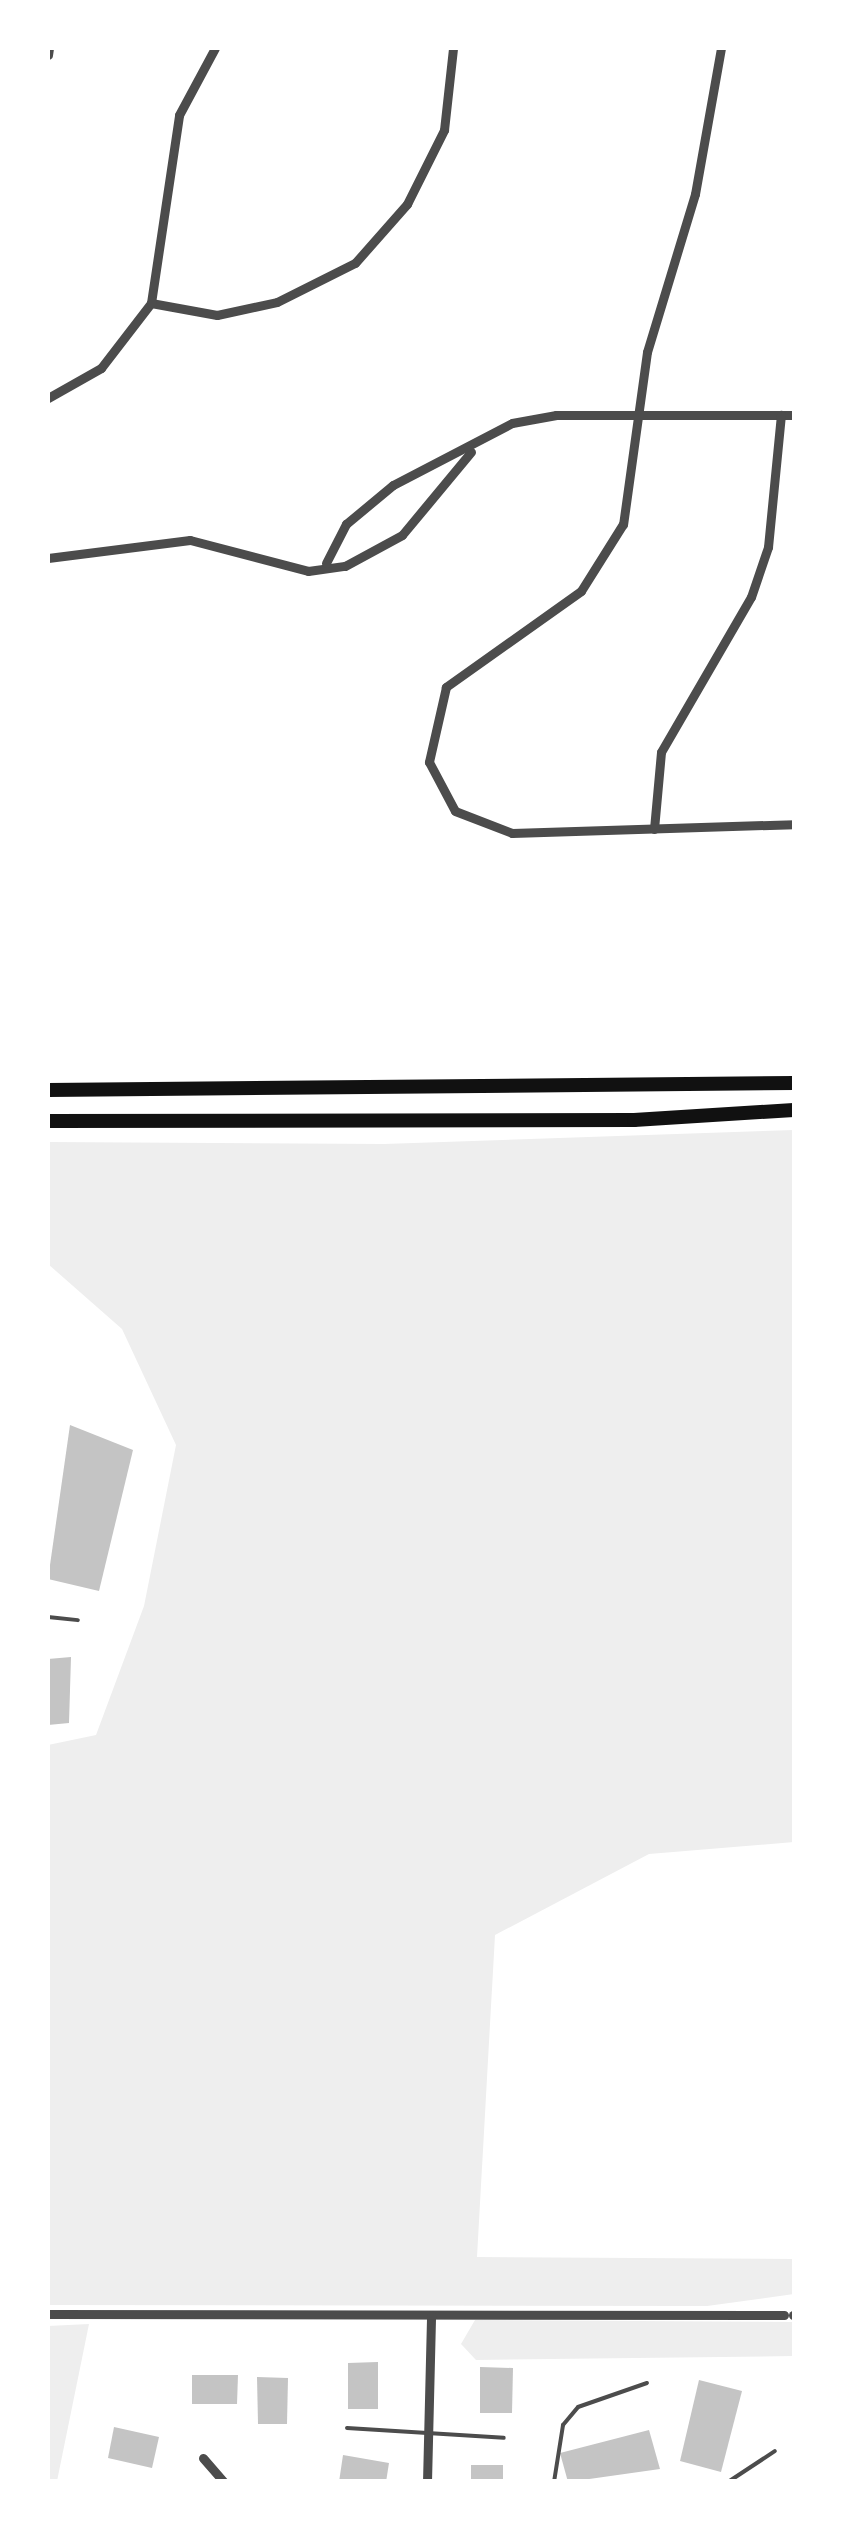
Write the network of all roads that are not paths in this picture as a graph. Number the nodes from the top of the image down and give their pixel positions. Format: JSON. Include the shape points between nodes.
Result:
{"nodes":[{"id":1,"x":49,"y":48,"type":"edge"},
{"id":2,"x":214,"y":48,"type":"edge"},
{"id":3,"x":453,"y":48,"type":"edge"},
{"id":4,"x":721,"y":48,"type":"edge"},
{"id":5,"x":48,"y":55,"type":"edge"},
{"id":6,"x":150,"y":303,"type":"junction"},
{"id":7,"x":48,"y":398,"type":"edge"},
{"id":8,"x":644,"y":415,"type":"junction"},
{"id":9,"x":781,"y":415,"type":"junction"},
{"id":10,"x":794,"y":415,"type":"edge"},
{"id":11,"x":471,"y":452,"type":"junction"},
{"id":12,"x":48,"y":558,"type":"edge"},
{"id":13,"x":326,"y":563,"type":"junction"},
{"id":14,"x":794,"y":824,"type":"edge"},
{"id":15,"x":654,"y":829,"type":"junction"},
{"id":16,"x":794,"y":1083,"type":"edge"},
{"id":17,"x":48,"y":1090,"type":"edge"},
{"id":18,"x":794,"y":1110,"type":"edge"},
{"id":19,"x":48,"y":1121,"type":"edge"},
{"id":20,"x":48,"y":1343,"type":"edge"},
{"id":21,"x":48,"y":1432,"type":"edge"},
{"id":22,"x":48,"y":1616,"type":"edge"},
{"id":23,"x":78,"y":1620,"type":"dead end"},
{"id":24,"x":48,"y":2314,"type":"edge"},
{"id":25,"x":431,"y":2315,"type":"junction"},
{"id":26,"x":790,"y":2315,"type":"edge"},
{"id":27,"x":647,"y":2383,"type":"dead end"},
{"id":28,"x":347,"y":2428,"type":"dead end"},
{"id":29,"x":428,"y":2433,"type":"junction"},
{"id":30,"x":504,"y":2438,"type":"dead end"},
{"id":31,"x":775,"y":2451,"type":"dead end"},
{"id":32,"x":203,"y":2458,"type":"dead end"},
{"id":33,"x":224,"y":2482,"type":"edge"},
{"id":34,"x":427,"y":2482,"type":"edge"},
{"id":35,"x":554,"y":2482,"type":"edge"},
{"id":36,"x":728,"y":2482,"type":"edge"}],
"edges":[{"from":1,"to":5,"type":"street"},
{"from":2,"to":6,"type":"street","via":[[179,115]]},
{"from":3,"to":6,"type":"street","via":[[444,130],[407,204],[355,263],[277,302],[217,315]]},
{"from":4,"to":8,"type":"street","via":[[695,194],[647,352]]},
{"from":6,"to":7,"type":"street","via":[[101,368]]},
{"from":8,"to":9,"type":"street"},
{"from":8,"to":11,"type":"street","via":[[512,423]]},
{"from":8,"to":15,"type":"street","via":[[612,540],[581,591],[446,686],[430,762],[455,812],[512,833]]},
{"from":9,"to":10,"type":"street"},
{"from":9,"to":15,"type":"street","via":[[768,546],[751,597],[661,752]]},
{"from":11,"to":13,"type":"street","via":[[430,463],[370,503]]},
{"from":11,"to":13,"type":"street","via":[[448,489],[391,542],[344,566]]},
{"from":12,"to":13,"type":"street","via":[[190,540],[308,571]]},
{"from":14,"to":15,"type":"street"},
{"from":16,"to":17,"type":"main road"},
{"from":18,"to":19,"type":"main road","via":[[634,1120]]},
{"from":20,"to":21,"type":"lane"},
{"from":22,"to":23,"type":"lane"},
{"from":24,"to":25,"type":"street"},
{"from":25,"to":26,"type":"street"},
{"from":25,"to":29,"type":"street"},
{"from":27,"to":35,"type":"lane","via":[[578,2407],[564,2425]]},
{"from":28,"to":29,"type":"lane"},
{"from":29,"to":30,"type":"lane"},
{"from":29,"to":34,"type":"street"},
{"from":31,"to":36,"type":"lane"},
{"from":32,"to":33,"type":"street"}]}
